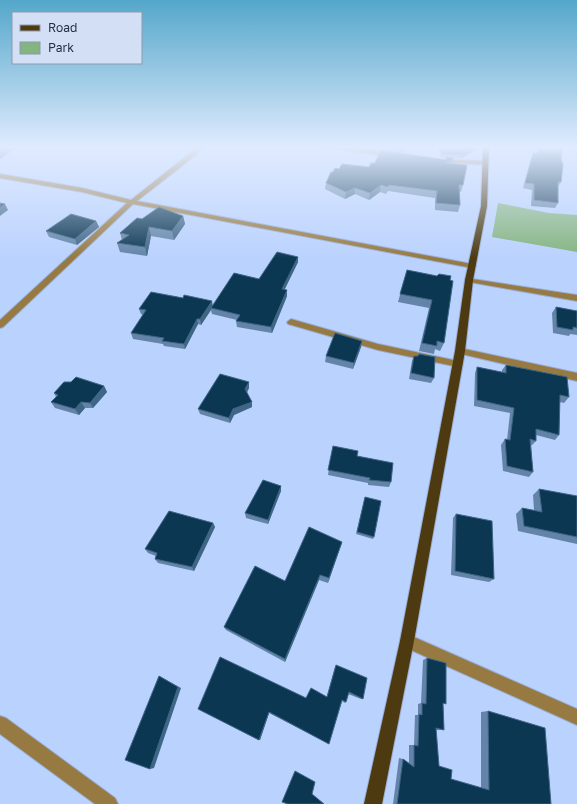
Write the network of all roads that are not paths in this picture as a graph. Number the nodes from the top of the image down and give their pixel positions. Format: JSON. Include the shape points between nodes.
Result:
{"nodes":[{"id":1,"x":44,"y":184,"type":"edge"},
{"id":2,"x":156,"y":184,"type":"edge"},
{"id":3,"x":485,"y":184,"type":"edge"},
{"id":4,"x":132,"y":202,"type":"junction"},
{"id":5,"x":472,"y":266,"type":"junction"},
{"id":6,"x":469,"y":280,"type":"junction"},
{"id":7,"x":577,"y":298,"type":"edge"},
{"id":8,"x":290,"y":322,"type":"dead end"},
{"id":9,"x":0,"y":325,"type":"edge"},
{"id":10,"x":460,"y":351,"type":"junction"},
{"id":11,"x":458,"y":364,"type":"junction"},
{"id":12,"x":577,"y":377,"type":"edge"},
{"id":13,"x":407,"y":641,"type":"junction"},
{"id":14,"x":577,"y":717,"type":"edge"},
{"id":15,"x":0,"y":724,"type":"edge"},
{"id":16,"x":108,"y":804,"type":"edge"},
{"id":17,"x":373,"y":804,"type":"edge"}],
"edges":[{"from":1,"to":4,"type":"street"},
{"from":2,"to":4,"type":"street"},
{"from":3,"to":5,"type":"main road","via":[[484,206]]},
{"from":4,"to":5,"type":"street"},
{"from":4,"to":9,"type":"street"},
{"from":5,"to":6,"type":"main road"},
{"from":6,"to":7,"type":"street"},
{"from":6,"to":10,"type":"main road"},
{"from":8,"to":11,"type":"street","via":[[378,347]]},
{"from":10,"to":11,"type":"main road"},
{"from":10,"to":12,"type":"street"},
{"from":11,"to":13,"type":"main road"},
{"from":13,"to":14,"type":"street"},
{"from":13,"to":17,"type":"main road"},
{"from":15,"to":16,"type":"street"}]}
